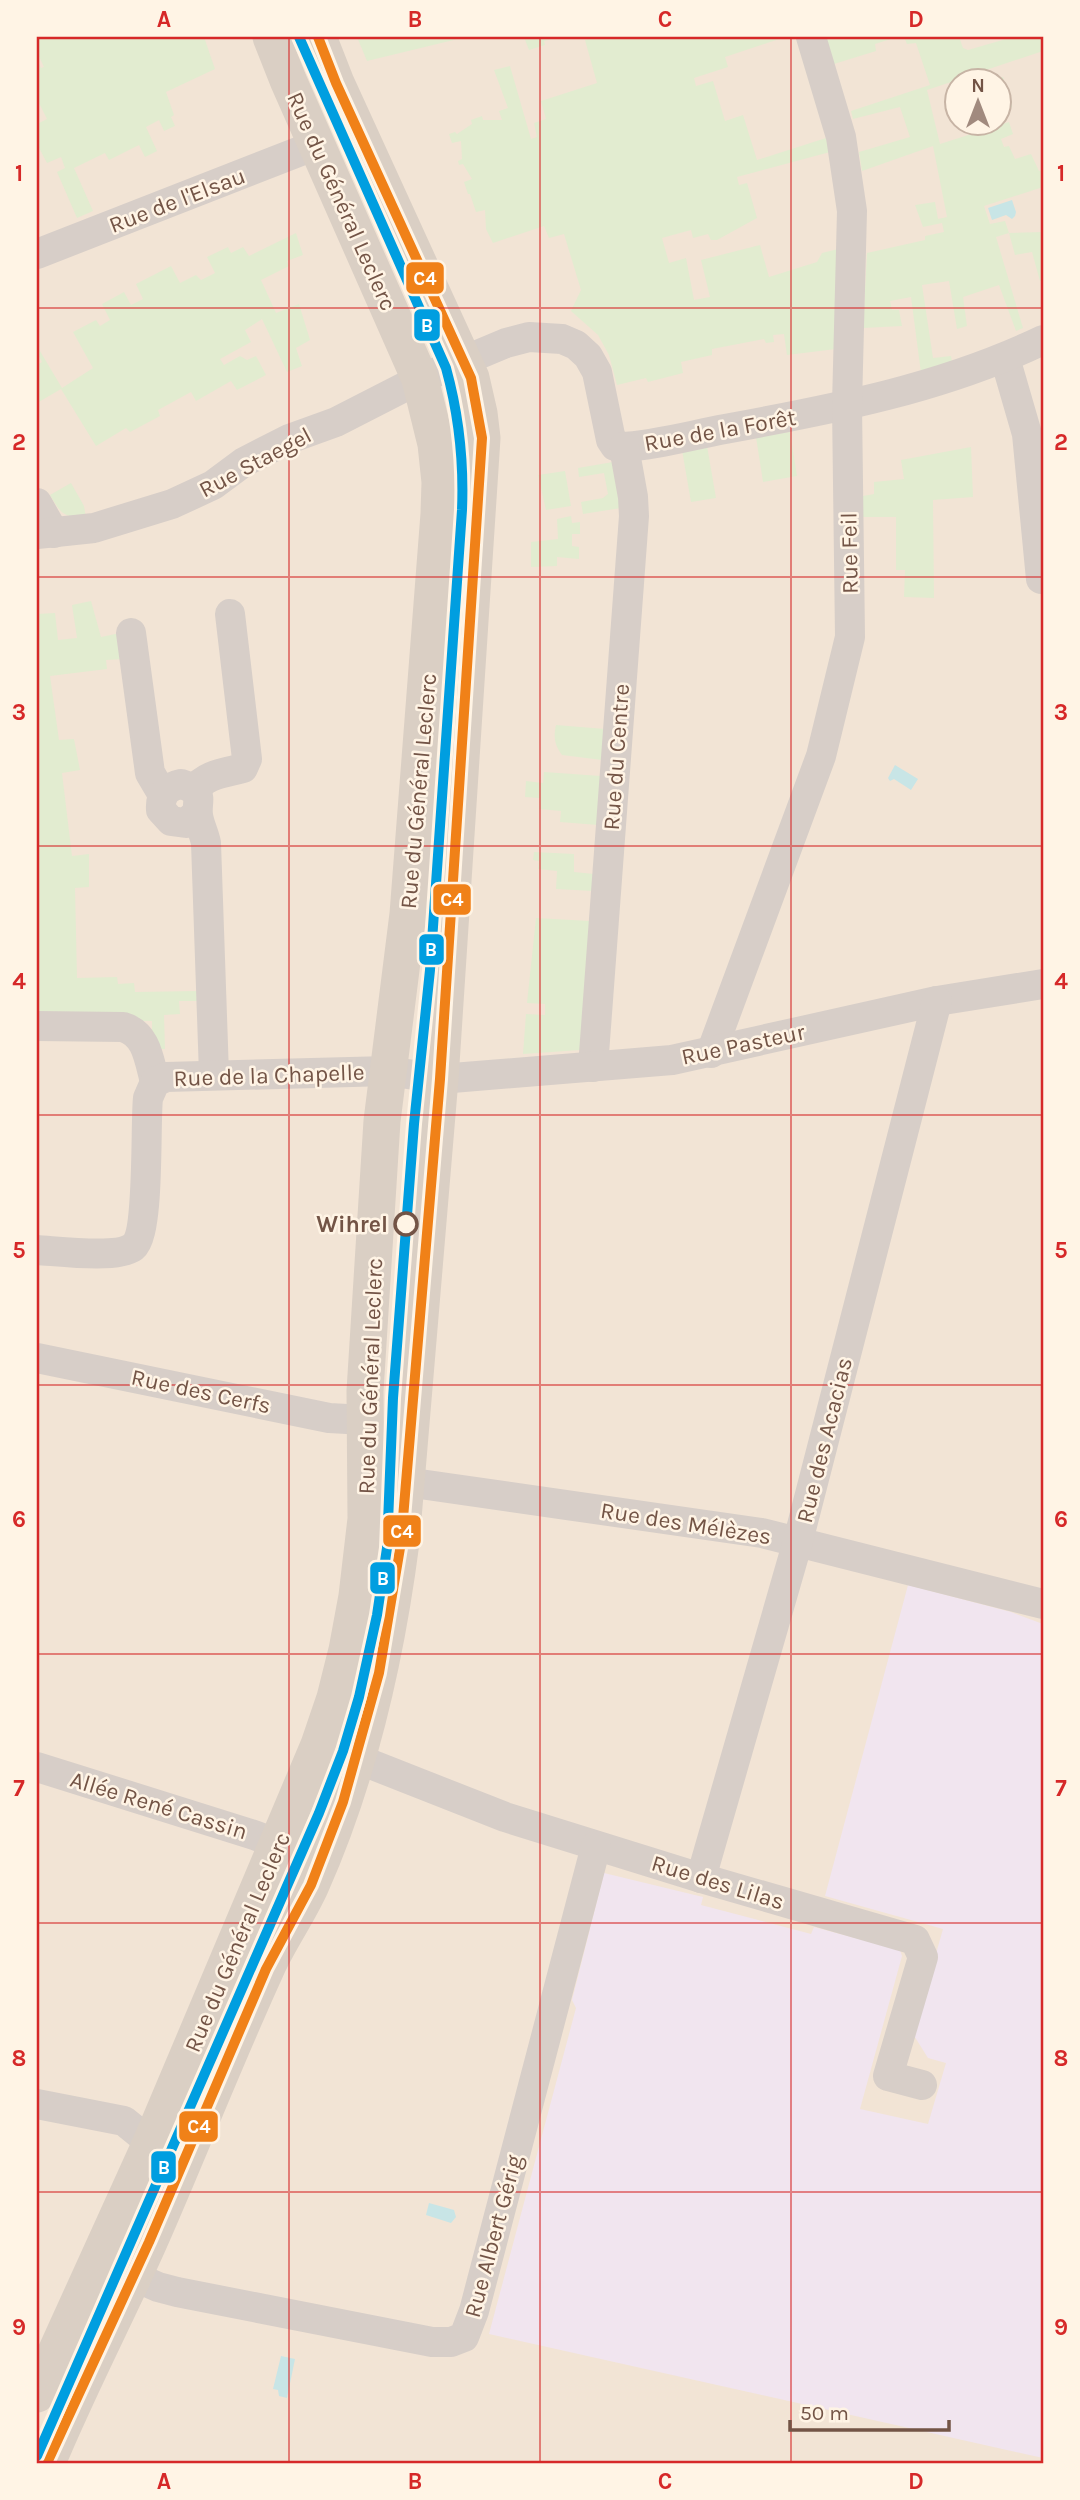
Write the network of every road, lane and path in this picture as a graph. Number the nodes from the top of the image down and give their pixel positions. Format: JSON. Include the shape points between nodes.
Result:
{"nodes":[{"id":1,"x":271,"y":37,"type":"edge"},
{"id":2,"x":318,"y":37,"type":"edge"},
{"id":3,"x":811,"y":37,"type":"edge"},
{"id":4,"x":316,"y":145,"type":"junction"},
{"id":5,"x":37,"y":254,"type":"edge"},
{"id":6,"x":1043,"y":340,"type":"edge"},
{"id":7,"x":1005,"y":358,"type":"junction"},
{"id":8,"x":464,"y":360,"type":"junction"},
{"id":9,"x":420,"y":379,"type":"junction"},
{"id":10,"x":847,"y":405,"type":"junction"},
{"id":11,"x":624,"y":447,"type":"junction"},
{"id":12,"x":37,"y":503,"type":"edge"},
{"id":13,"x":46,"y":534,"type":"edge"},
{"id":14,"x":1041,"y":579,"type":"dead end"},
{"id":15,"x":230,"y":614,"type":"dead end"},
{"id":16,"x":131,"y":633,"type":"dead end"},
{"id":17,"x":196,"y":802,"type":"junction"},
{"id":18,"x":1043,"y":984,"type":"edge"},
{"id":19,"x":937,"y":1001,"type":"junction"},
{"id":20,"x":37,"y":1026,"type":"edge"},
{"id":21,"x":711,"y":1053,"type":"junction"},
{"id":22,"x":593,"y":1067,"type":"junction"},
{"id":23,"x":388,"y":1071,"type":"junction"},
{"id":24,"x":214,"y":1074,"type":"junction"},
{"id":25,"x":440,"y":1079,"type":"junction"},
{"id":26,"x":155,"y":1082,"type":"junction"},
{"id":27,"x":37,"y":1250,"type":"edge"},
{"id":28,"x":37,"y":1358,"type":"edge"},
{"id":29,"x":365,"y":1420,"type":"junction"},
{"id":30,"x":406,"y":1482,"type":"junction"},
{"id":31,"x":798,"y":1541,"type":"junction"},
{"id":32,"x":1043,"y":1604,"type":"edge"},
{"id":33,"x":355,"y":1758,"type":"junction"},
{"id":34,"x":37,"y":1767,"type":"edge"},
{"id":35,"x":279,"y":1843,"type":"junction"},
{"id":36,"x":596,"y":1846,"type":"junction"},
{"id":37,"x":321,"y":1860,"type":"junction"},
{"id":38,"x":701,"y":1878,"type":"junction"},
{"id":39,"x":922,"y":2085,"type":"dead end"},
{"id":40,"x":37,"y":2104,"type":"edge"},
{"id":41,"x":151,"y":2143,"type":"junction"},
{"id":42,"x":133,"y":2276,"type":"junction"},
{"id":43,"x":37,"y":2394,"type":"edge"},
{"id":44,"x":47,"y":2463,"type":"edge"}],
"edges":[{"from":1,"to":4,"type":"main road","name":"Rue du Général Leclerc"},
{"from":2,"to":8,"type":"main road","name":"Rue du Général Leclerc"},
{"from":3,"to":10,"type":"street","name":"Rue Feil","via":[[836,117],[850,188]]},
{"from":4,"to":5,"type":"street","name":"Rue de l'Elsau"},
{"from":4,"to":9,"type":"main road","name":"Rue du Général Leclerc"},
{"from":6,"to":7,"type":"street","name":"Rue de la Forêt"},
{"from":7,"to":10,"type":"street","name":"Rue de la Forêt"},
{"from":7,"to":14,"type":"street","via":[[1027,434]]},
{"from":8,"to":9,"type":"street","name":"Rue Staegel"},
{"from":8,"to":11,"type":"street","name":"Rue de la Forêt","via":[[528,337],[562,339],[576,345],[597,372],[612,444]]},
{"from":8,"to":25,"type":"main road","name":"Rue du Général Leclerc","via":[[476,395],[482,464]]},
{"from":9,"to":13,"type":"street","name":"Rue Staegel","via":[[336,422],[289,439],[173,504],[106,526]]},
{"from":9,"to":23,"type":"main road","name":"Rue du Général Leclerc","via":[[436,444],[439,514],[408,915]]},
{"from":10,"to":11,"type":"street","name":"Rue de la Forêt"},
{"from":10,"to":21,"type":"street","name":"Rue Feil","via":[[850,637],[821,756]]},
{"from":11,"to":22,"type":"street","name":"Rue du Centre","via":[[634,516]]},
{"from":12,"to":13,"type":"street"},
{"from":15,"to":17,"type":"street","via":[[247,759],[243,768],[204,780]]},
{"from":16,"to":17,"type":"street","via":[[150,774],[163,795],[161,810],[171,821],[186,823]]},
{"from":17,"to":24,"type":"street","via":[[206,843]]},
{"from":18,"to":19,"type":"street","name":"Rue Pasteur"},
{"from":19,"to":21,"type":"street","name":"Rue Pasteur"},
{"from":19,"to":31,"type":"street","name":"Rue des Acacias"},
{"from":20,"to":26,"type":"street","via":[[132,1029],[143,1041]]},
{"from":21,"to":22,"type":"street","name":"Rue Pasteur"},
{"from":22,"to":25,"type":"street","name":"Rue Pasteur"},
{"from":23,"to":24,"type":"street","name":"Rue de la Chapelle"},
{"from":23,"to":25,"type":"street","name":"Rue de la Chapelle"},
{"from":23,"to":29,"type":"main road","name":"Rue du Général Leclerc"},
{"from":24,"to":26,"type":"street","name":"Rue de la Chapelle"},
{"from":25,"to":30,"type":"main road","name":"Rue du Général Leclerc"},
{"from":26,"to":27,"type":"street","name":"Rue de la Chapelle","via":[[148,1098],[143,1217],[136,1242],[127,1249],[108,1252]]},
{"from":28,"to":29,"type":"street","name":"Rue des Cerfs","via":[[329,1418]]},
{"from":29,"to":35,"type":"main road","name":"Rue du Général Leclerc","via":[[366,1519],[357,1596],[335,1698]]},
{"from":30,"to":31,"type":"street","name":"Rue des Mélèzes"},
{"from":30,"to":33,"type":"main road","name":"Rue du Général Leclerc","via":[[393,1602]]},
{"from":31,"to":32,"type":"street","name":"Rue des Mélèzes"},
{"from":31,"to":38,"type":"street","name":"Rue des Acacias"},
{"from":33,"to":36,"type":"street","name":"Rue des Lilas"},
{"from":33,"to":37,"type":"main road","name":"Rue du Général Leclerc"},
{"from":34,"to":35,"type":"street","name":"Allée René Cassin"},
{"from":35,"to":37,"type":"street","name":"Allée René Cassin"},
{"from":35,"to":41,"type":"main road","name":"Rue du Général Leclerc"},
{"from":36,"to":38,"type":"street","name":"Rue des Lilas"},
{"from":36,"to":42,"type":"street","name":"Rue Albert Gérig","via":[[464,2337],[432,2342],[177,2292]]},
{"from":37,"to":42,"type":"main road","name":"Rue du Général Leclerc","via":[[267,1967]]},
{"from":38,"to":39,"type":"street","name":"Rue des Lilas","via":[[915,1940],[923,1957],[888,2076]]},
{"from":40,"to":41,"type":"street","via":[[124,2120]]},
{"from":41,"to":43,"type":"main road","name":"Rue du Général Leclerc"},
{"from":42,"to":44,"type":"main road","name":"Rue du Général Leclerc"}]}
